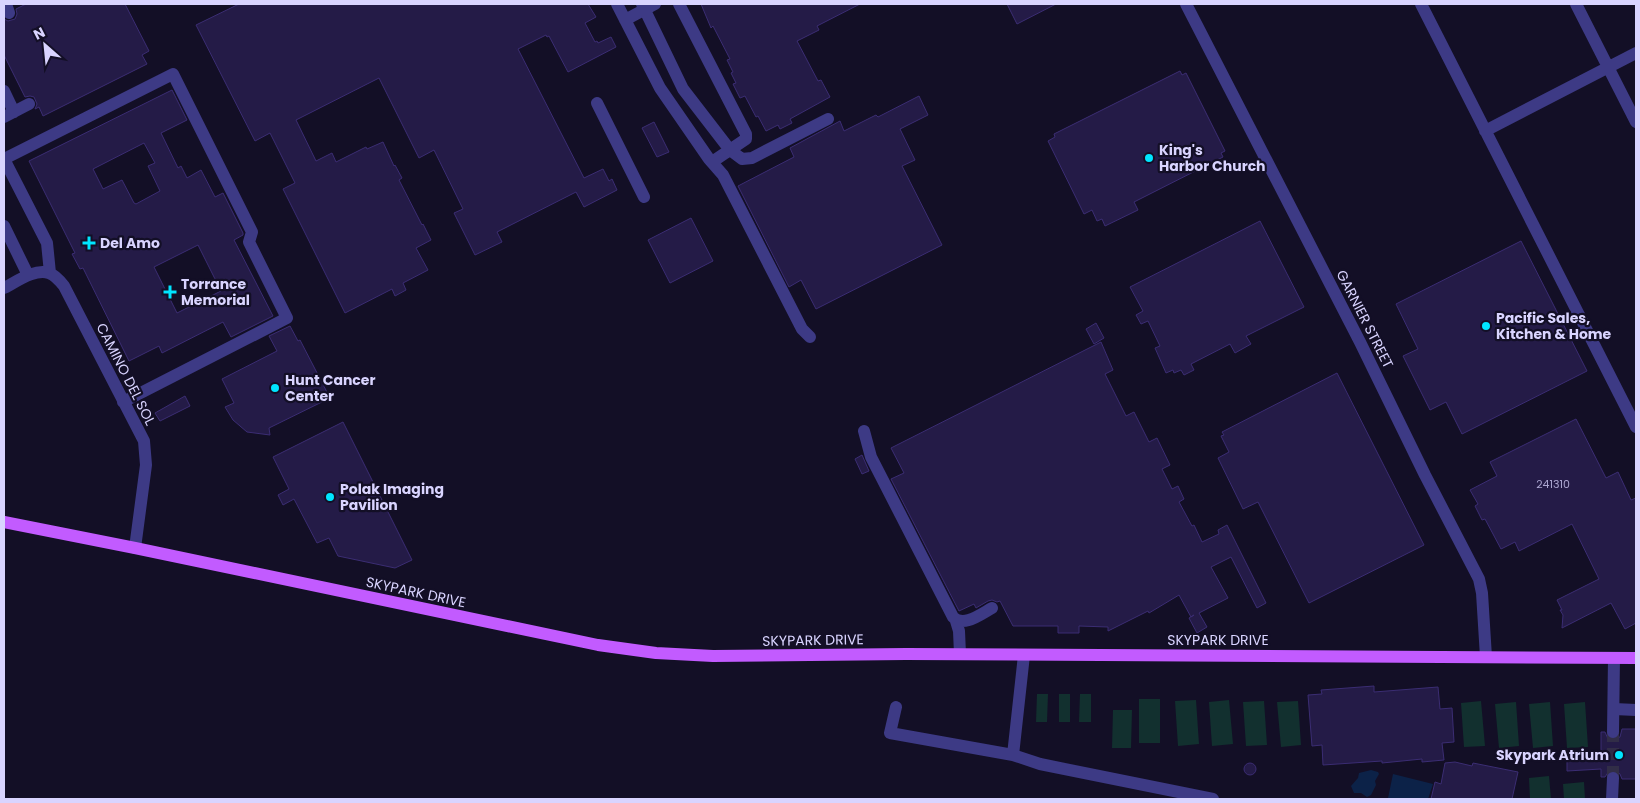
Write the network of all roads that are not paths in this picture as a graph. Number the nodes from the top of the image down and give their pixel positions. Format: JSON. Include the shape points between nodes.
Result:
{"nodes":[{"id":1,"x":617,"y":4,"type":"edge"},
{"id":2,"x":679,"y":4,"type":"edge"},
{"id":3,"x":1186,"y":4,"type":"edge"},
{"id":4,"x":1421,"y":4,"type":"edge"},
{"id":5,"x":1576,"y":4,"type":"edge"},
{"id":6,"x":647,"y":6,"type":"edge"},
{"id":7,"x":625,"y":20,"type":"junction"},
{"id":8,"x":1636,"y":53,"type":"edge"},
{"id":9,"x":1608,"y":66,"type":"junction"},
{"id":10,"x":4,"y":91,"type":"edge"},
{"id":11,"x":597,"y":103,"type":"dead end"},
{"id":12,"x":28,"y":104,"type":"dead end"},
{"id":13,"x":9,"y":114,"type":"edge"},
{"id":14,"x":828,"y":119,"type":"dead end"},
{"id":15,"x":1636,"y":122,"type":"edge"},
{"id":16,"x":1485,"y":131,"type":"junction"},
{"id":17,"x":730,"y":150,"type":"junction"},
{"id":18,"x":712,"y":162,"type":"junction"},
{"id":19,"x":644,"y":197,"type":"dead end"},
{"id":20,"x":4,"y":226,"type":"edge"},
{"id":21,"x":50,"y":273,"type":"junction"},
{"id":22,"x":28,"y":276,"type":"junction"},
{"id":23,"x":4,"y":288,"type":"edge"},
{"id":24,"x":810,"y":338,"type":"dead end"},
{"id":25,"x":123,"y":402,"type":"junction"},
{"id":26,"x":1635,"y":421,"type":"edge"},
{"id":27,"x":864,"y":431,"type":"dead end"},
{"id":28,"x":4,"y":522,"type":"edge"},
{"id":29,"x":135,"y":548,"type":"junction"},
{"id":30,"x":992,"y":608,"type":"dead end"},
{"id":31,"x":956,"y":621,"type":"junction"},
{"id":32,"x":960,"y":654,"type":"junction"},
{"id":33,"x":1024,"y":654,"type":"junction"},
{"id":34,"x":1486,"y":656,"type":"junction"},
{"id":35,"x":1614,"y":658,"type":"junction"},
{"id":36,"x":1636,"y":658,"type":"edge"},
{"id":37,"x":896,"y":707,"type":"dead end"},
{"id":38,"x":1614,"y":709,"type":"junction"},
{"id":39,"x":1636,"y":710,"type":"edge"},
{"id":40,"x":1613,"y":732,"type":"tunnel mouth"},
{"id":41,"x":1013,"y":755,"type":"junction"},
{"id":42,"x":1612,"y":778,"type":"tunnel mouth"},
{"id":43,"x":1213,"y":799,"type":"edge"},
{"id":44,"x":1612,"y":799,"type":"edge"}],
"edges":[{"from":1,"to":7,"type":"street"},
{"from":2,"to":17,"type":"street","via":[[746,134],[746,139]]},
{"from":3,"to":34,"type":"street","name":"GARNIER STREET","via":[[1479,579]]},
{"from":4,"to":16,"type":"street"},
{"from":5,"to":9,"type":"street"},
{"from":6,"to":7,"type":"street"},
{"from":6,"to":17,"type":"street","via":[[683,89]]},
{"from":7,"to":18,"type":"street","via":[[660,88]]},
{"from":8,"to":9,"type":"street"},
{"from":9,"to":15,"type":"street"},
{"from":9,"to":16,"type":"street"},
{"from":10,"to":13,"type":"street"},
{"from":11,"to":19,"type":"street"},
{"from":12,"to":13,"type":"street"},
{"from":14,"to":17,"type":"street","via":[[752,158],[742,159]]},
{"from":16,"to":26,"type":"street"},
{"from":17,"to":18,"type":"street"},
{"from":18,"to":24,"type":"street","via":[[723,175],[802,329]]},
{"from":20,"to":22,"type":"street"},
{"from":21,"to":22,"type":"street"},
{"from":21,"to":25,"type":"street","name":"CAMINO DEL SOL","via":[[64,286]]},
{"from":21,"to":25,"type":"street","via":[[47,243],[4,160],[173,74],[252,232],[249,242],[287,318]]},
{"from":22,"to":23,"type":"street"},
{"from":25,"to":29,"type":"street","name":"CAMINO DEL SOL","via":[[144,441],[146,465]]},
{"from":27,"to":31,"type":"street","via":[[872,457]]},
{"from":28,"to":29,"type":"main road","name":"SKYPARK DRIVE"},
{"from":29,"to":32,"type":"main road","name":"SKYPARK DRIVE","via":[[589,643],[656,653],[713,656]]},
{"from":30,"to":31,"type":"street","via":[[963,622]]},
{"from":31,"to":32,"type":"street"},
{"from":32,"to":33,"type":"main road","name":"SKYPARK DRIVE"},
{"from":33,"to":34,"type":"main road","name":"SKYPARK DRIVE"},
{"from":33,"to":41,"type":"street"},
{"from":34,"to":35,"type":"main road","name":"SKYPARK DRIVE"},
{"from":35,"to":36,"type":"main road","name":"SKYPARK DRIVE"},
{"from":35,"to":38,"type":"street"},
{"from":37,"to":41,"type":"street","via":[[890,732]]},
{"from":38,"to":39,"type":"street"},
{"from":38,"to":40,"type":"street"},
{"from":41,"to":43,"type":"street","via":[[1040,764]]},
{"from":42,"to":44,"type":"street"}]}
